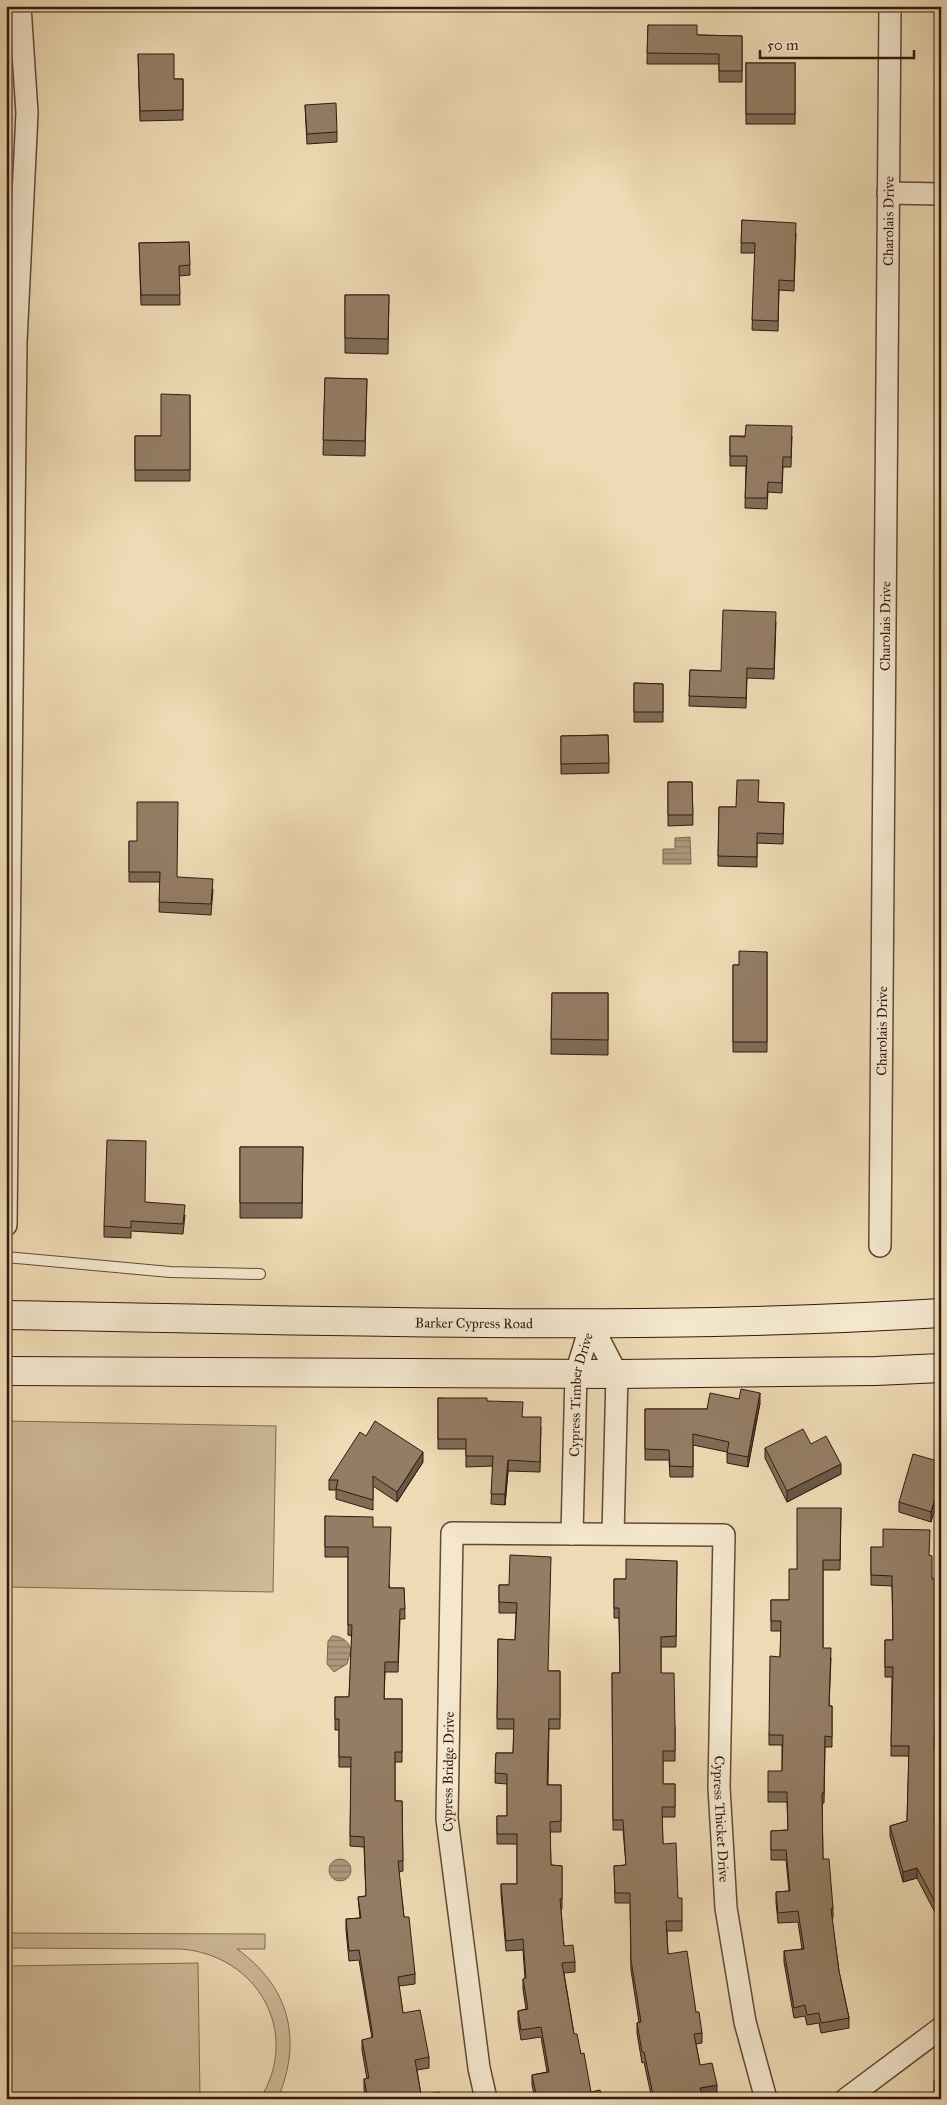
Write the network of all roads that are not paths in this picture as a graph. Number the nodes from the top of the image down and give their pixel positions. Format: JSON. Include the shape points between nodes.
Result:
{"nodes":[{"id":1,"x":20,"y":6,"type":"edge"},
{"id":2,"x":890,"y":6,"type":"edge"},
{"id":3,"x":888,"y":193,"type":"junction"},
{"id":4,"x":941,"y":194,"type":"edge"},
{"id":5,"x":7,"y":1098,"type":"edge"},
{"id":6,"x":6,"y":1225,"type":"edge"},
{"id":7,"x":880,"y":1246,"type":"dead end"},
{"id":8,"x":6,"y":1257,"type":"edge"},
{"id":9,"x":260,"y":1274,"type":"dead end"},
{"id":10,"x":941,"y":1313,"type":"edge"},
{"id":11,"x":6,"y":1315,"type":"edge"},
{"id":12,"x":591,"y":1324,"type":"junction"},
{"id":13,"x":941,"y":1368,"type":"edge"},
{"id":14,"x":6,"y":1371,"type":"edge"},
{"id":15,"x":576,"y":1373,"type":"junction"},
{"id":16,"x":617,"y":1374,"type":"junction"},
{"id":17,"x":572,"y":1534,"type":"junction"},
{"id":18,"x":613,"y":1534,"type":"junction"},
{"id":19,"x":941,"y":2028,"type":"edge"},
{"id":20,"x":486,"y":2099,"type":"edge"},
{"id":21,"x":766,"y":2099,"type":"edge"},
{"id":22,"x":846,"y":2099,"type":"edge"}],
"edges":[{"from":1,"to":5,"type":"street","via":[[27,113],[16,342]]},
{"from":2,"to":3,"type":"street","name":"Charolais Drive"},
{"from":3,"to":4,"type":"street"},
{"from":3,"to":7,"type":"street","name":"Charolais Drive"},
{"from":5,"to":6,"type":"street"},
{"from":8,"to":9,"type":"lane","via":[[170,1272]]},
{"from":10,"to":12,"type":"main road","name":"Barker Cypress Road"},
{"from":11,"to":12,"type":"main road","name":"Barker Cypress Road"},
{"from":12,"to":15,"type":"street","name":"Cypress Timber Drive"},
{"from":12,"to":16,"type":"street","name":"Cypress Timber Drive"},
{"from":13,"to":16,"type":"main road"},
{"from":14,"to":15,"type":"main road"},
{"from":15,"to":16,"type":"main road"},
{"from":15,"to":17,"type":"street","name":"Cypress Timber Drive"},
{"from":16,"to":18,"type":"street","name":"Cypress Timber Drive"},
{"from":17,"to":18,"type":"street"},
{"from":17,"to":20,"type":"street","name":"Cypress Bridge Drive","via":[[452,1533],[447,1819],[479,2068]]},
{"from":18,"to":21,"type":"street","name":"Cypress Thicket Drive","via":[[724,1535],[719,1787],[726,1908],[745,2022]]},
{"from":19,"to":22,"type":"street"}]}
